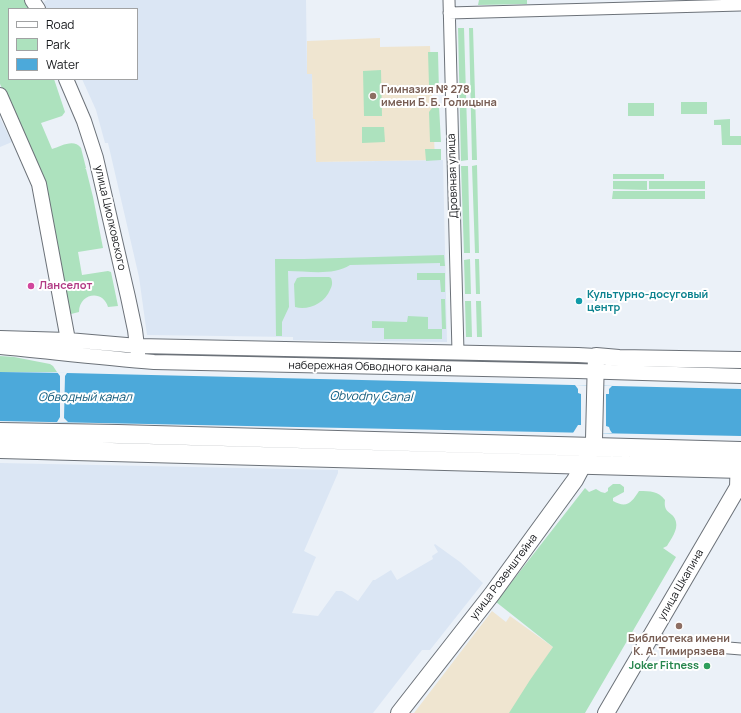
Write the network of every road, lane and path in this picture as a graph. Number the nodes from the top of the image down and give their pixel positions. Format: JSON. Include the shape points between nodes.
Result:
{"nodes":[{"id":1,"x":449,"y":0,"type":"edge"},
{"id":2,"x":741,"y":5,"type":"edge"},
{"id":3,"x":449,"y":13,"type":"junction"},
{"id":4,"x":66,"y":80,"type":"edge"},
{"id":5,"x":0,"y":95,"type":"edge"},
{"id":6,"x":0,"y":338,"type":"edge"},
{"id":7,"x":138,"y":346,"type":"junction"},
{"id":8,"x":0,"y":347,"type":"edge"},
{"id":9,"x":68,"y":347,"type":"junction"},
{"id":10,"x":458,"y":352,"type":"junction"},
{"id":11,"x":741,"y":360,"type":"edge"},
{"id":12,"x":139,"y":361,"type":"junction"},
{"id":13,"x":595,"y":371,"type":"junction"},
{"id":14,"x":741,"y":376,"type":"edge"},
{"id":15,"x":0,"y":432,"type":"edge"},
{"id":16,"x":593,"y":440,"type":"junction"},
{"id":17,"x":0,"y":449,"type":"edge"},
{"id":18,"x":740,"y":451,"type":"edge"},
{"id":19,"x":583,"y":465,"type":"junction"},
{"id":20,"x":740,"y":469,"type":"edge"},
{"id":21,"x":652,"y":636,"type":"junction"},
{"id":22,"x":741,"y":650,"type":"edge"},
{"id":23,"x":399,"y":713,"type":"edge"},
{"id":24,"x":606,"y":713,"type":"edge"}],
"edges":[{"from":1,"to":3,"type":"street","name":"Дровяная улица"},
{"from":2,"to":3,"type":"street"},
{"from":3,"to":10,"type":"street","name":"Дровяная улица"},
{"from":4,"to":7,"type":"street","name":"улица Циолковского","via":[[96,158]]},
{"from":5,"to":9,"type":"street","via":[[39,184]]},
{"from":6,"to":9,"type":"street","name":"набережная Обводного канала"},
{"from":7,"to":9,"type":"street","name":"набережная Обводного канала"},
{"from":7,"to":10,"type":"street","name":"набережная Обводного канала"},
{"from":7,"to":12,"type":"street","name":"улица Циолковского"},
{"from":8,"to":9,"type":"street","name":"набережная Обводного канала"},
{"from":9,"to":12,"type":"street","name":"набережная Обводного канала","via":[[100,358]]},
{"from":10,"to":13,"type":"street","name":"набережная Обводного канала","via":[[578,355]]},
{"from":11,"to":13,"type":"main road","name":"набережная Обводного канала","via":[[619,358]]},
{"from":12,"to":13,"type":"street","name":"набережная Обводного канала"},
{"from":13,"to":14,"type":"street","name":"набережная Обводного канала"},
{"from":13,"to":16,"type":"main road"},
{"from":15,"to":16,"type":"main road"},
{"from":16,"to":18,"type":"main road"},
{"from":16,"to":19,"type":"main road","name":"улица Розенштейна"},
{"from":17,"to":19,"type":"main road"},
{"from":18,"to":20,"type":"main road","name":"улица Шкапина"},
{"from":19,"to":20,"type":"main road"},
{"from":19,"to":23,"type":"main road","name":"улица Розенштейна","via":[[575,480],[501,581]]},
{"from":20,"to":21,"type":"main road","name":"улица Шкапина","via":[[738,487]]},
{"from":21,"to":22,"type":"street","via":[[668,643]]},
{"from":21,"to":24,"type":"main road","name":"улица Шкапина"}]}
